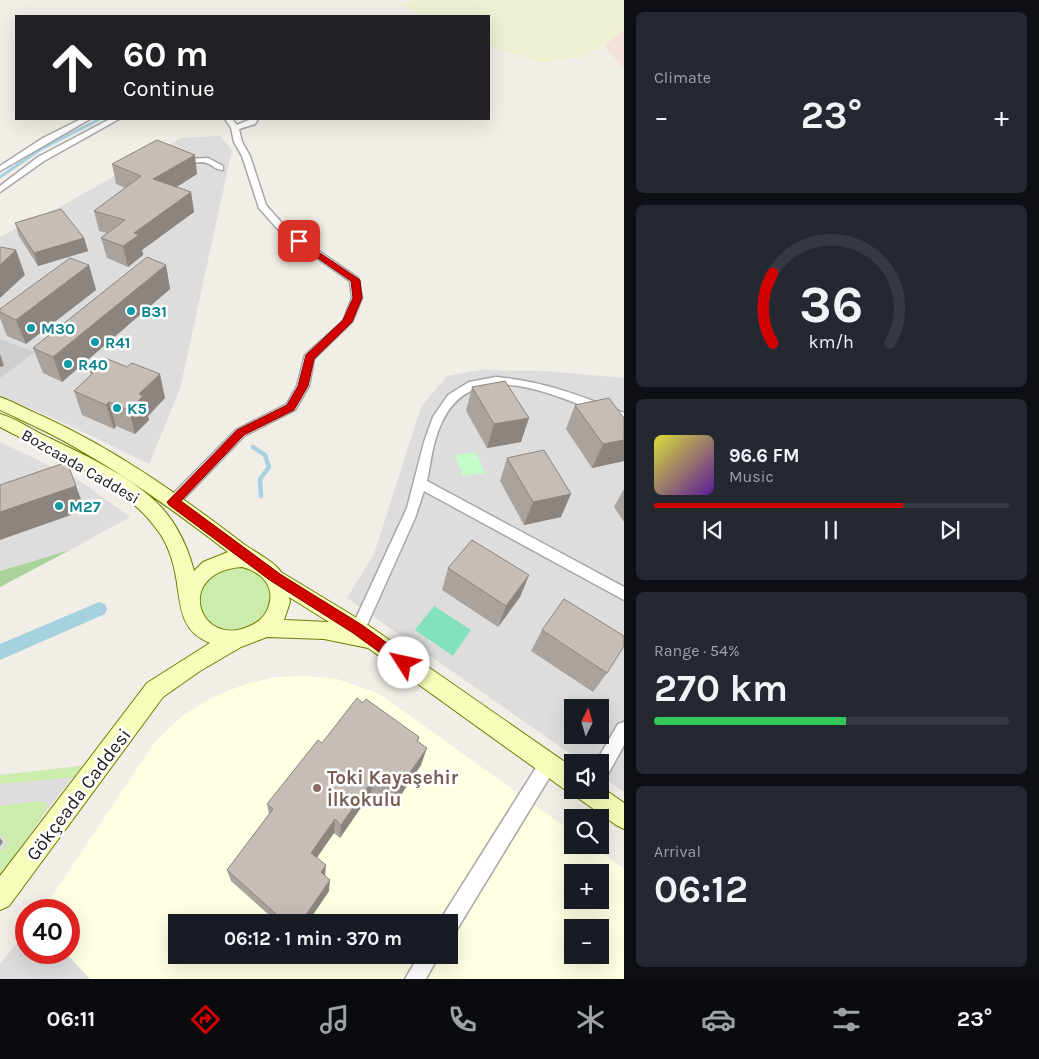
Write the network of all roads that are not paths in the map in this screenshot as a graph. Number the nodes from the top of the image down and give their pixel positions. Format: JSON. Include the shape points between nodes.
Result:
{"nodes":[{"id":1,"x":84,"y":120,"type":"edge"},
{"id":2,"x":113,"y":120,"type":"edge"},
{"id":3,"x":230,"y":120,"type":"edge"},
{"id":4,"x":254,"y":120,"type":"edge"},
{"id":5,"x":235,"y":128,"type":"junction"},
{"id":6,"x":186,"y":161,"type":"edge"},
{"id":7,"x":220,"y":168,"type":"dead end"},
{"id":8,"x":0,"y":169,"type":"edge"},
{"id":9,"x":0,"y":190,"type":"edge"},
{"id":10,"x":0,"y":404,"type":"edge"},
{"id":11,"x":624,"y":417,"type":"edge"},
{"id":12,"x":0,"y":420,"type":"edge"},
{"id":13,"x":420,"y":483,"type":"junction"},
{"id":14,"x":173,"y":502,"type":"junction"},
{"id":15,"x":254,"y":561,"type":"junction"},
{"id":16,"x":275,"y":578,"type":"junction"},
{"id":17,"x":624,"y":594,"type":"edge"},
{"id":18,"x":188,"y":600,"type":"junction"},
{"id":19,"x":265,"y":628,"type":"junction"},
{"id":20,"x":365,"y":635,"type":"junction"},
{"id":21,"x":236,"y":639,"type":"junction"},
{"id":22,"x":624,"y":730,"type":"edge"},
{"id":23,"x":608,"y":754,"type":"edge"},
{"id":24,"x":548,"y":764,"type":"junction"},
{"id":25,"x":564,"y":773,"type":"edge"},
{"id":26,"x":603,"y":799,"type":"edge"},
{"id":27,"x":624,"y":817,"type":"edge"},
{"id":28,"x":0,"y":897,"type":"edge"},
{"id":29,"x":455,"y":914,"type":"edge"},
{"id":30,"x":424,"y":964,"type":"edge"},
{"id":31,"x":415,"y":979,"type":"edge"}],
"edges":[{"from":1,"to":8,"type":"street"},
{"from":2,"to":9,"type":"street","via":[[41,159]]},
{"from":3,"to":5,"type":"street"},
{"from":4,"to":5,"type":"street"},
{"from":5,"to":14,"type":"street","via":[[262,206],[285,232],[355,280],[358,298],[347,322],[309,358],[303,386],[291,407],[240,432]]},
{"from":6,"to":7,"type":"street","via":[[208,160]]},
{"from":10,"to":14,"type":"street","name":"Bozcaada Caddesi","via":[[74,438]]},
{"from":11,"to":13,"type":"street","via":[[528,384],[502,380],[472,385],[445,406],[436,422]]},
{"from":12,"to":18,"type":"street","name":"Bozcaada Caddesi","via":[[75,459],[133,494],[160,515],[178,547]]},
{"from":13,"to":17,"type":"street"},
{"from":13,"to":20,"type":"street"},
{"from":14,"to":15,"type":"street","name":"Bozcaada Caddesi"},
{"from":15,"to":16,"type":"street"},
{"from":15,"to":18,"type":"street","via":[[239,559],[210,566],[199,576]]},
{"from":16,"to":19,"type":"street","via":[[280,590],[280,603]]},
{"from":16,"to":20,"type":"street"},
{"from":18,"to":21,"type":"street","via":[[190,613],[207,633]]},
{"from":19,"to":20,"type":"street"},
{"from":19,"to":21,"type":"street","via":[[251,636]]},
{"from":20,"to":24,"type":"street"},
{"from":21,"to":28,"type":"street","name":"Gökçeada Caddesi","via":[[155,690]]},
{"from":22,"to":23,"type":"street"},
{"from":24,"to":25,"type":"street"},
{"from":24,"to":29,"type":"street"},
{"from":26,"to":27,"type":"street"},
{"from":30,"to":31,"type":"street"}]}
